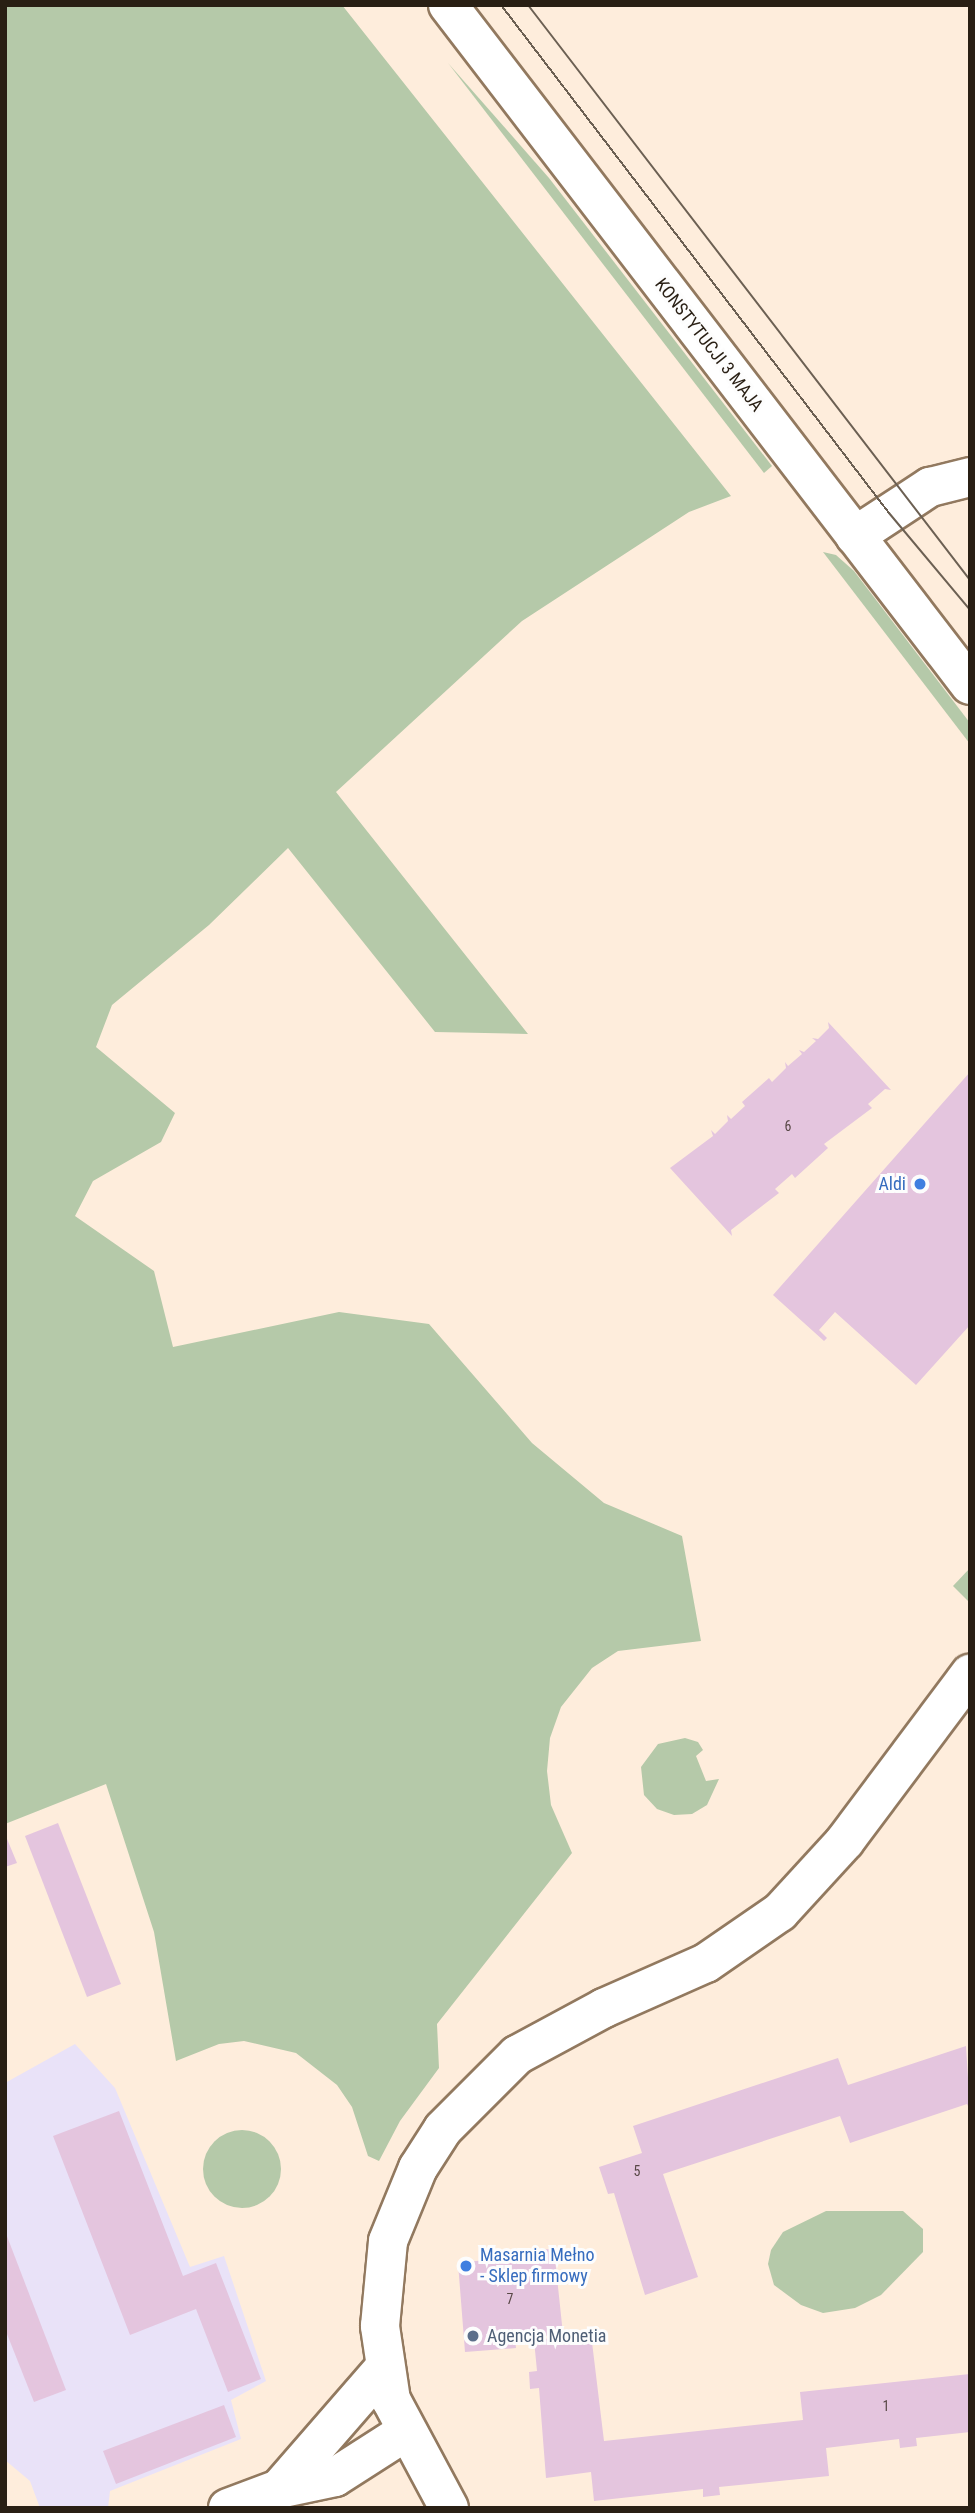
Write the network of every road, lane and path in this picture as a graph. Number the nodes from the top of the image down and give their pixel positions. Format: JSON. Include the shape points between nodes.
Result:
{"nodes":[{"id":1,"x":447,"y":5,"type":"edge"},
{"id":2,"x":970,"y":477,"type":"edge"},
{"id":3,"x":855,"y":536,"type":"junction"},
{"id":4,"x":970,"y":685,"type":"edge"},
{"id":5,"x":970,"y":1674,"type":"edge"},
{"id":6,"x":384,"y":2368,"type":"junction"},
{"id":7,"x":337,"y":2423,"type":"junction"},
{"id":8,"x":405,"y":2432,"type":"junction"},
{"id":9,"x":279,"y":2489,"type":"junction"},
{"id":10,"x":228,"y":2508,"type":"edge"},
{"id":11,"x":449,"y":2508,"type":"edge"}],
"edges":[{"from":1,"to":3,"type":"street","name":"KONSTYTUCJI 3 MAJA"},
{"from":2,"to":3,"type":"street","via":[[930,487]]},
{"from":3,"to":4,"type":"street","name":"KONSTYTUCJI 3 MAJA"},
{"from":5,"to":6,"type":"street","via":[[845,1841],[780,1912],[706,1963],[604,2008],[517,2055],[443,2129],[418,2168],[388,2241],[380,2326]]},
{"from":6,"to":7,"type":"street"},
{"from":6,"to":8,"type":"street"},
{"from":7,"to":8,"type":"street"},
{"from":7,"to":9,"type":"street"},
{"from":8,"to":9,"type":"street","via":[[335,2477]]},
{"from":8,"to":11,"type":"street"},
{"from":9,"to":10,"type":"street"}]}
